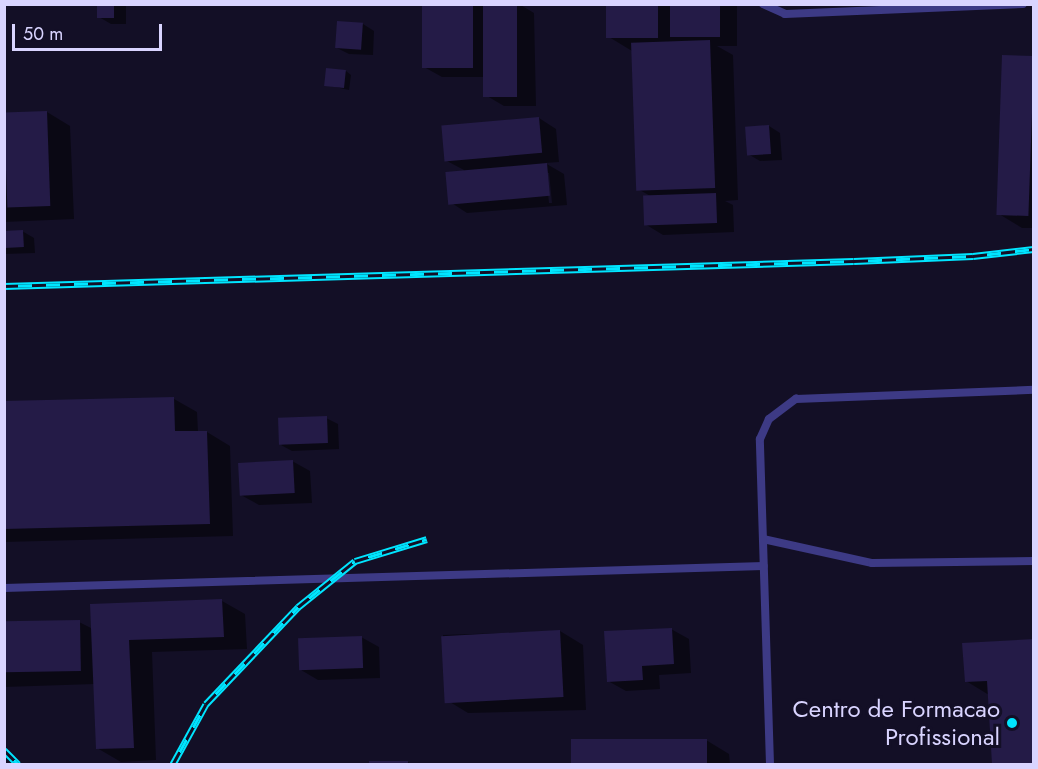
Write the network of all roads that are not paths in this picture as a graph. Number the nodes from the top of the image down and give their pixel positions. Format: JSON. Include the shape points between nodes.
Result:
{"nodes":[{"id":1,"x":763,"y":4,"type":"edge"},
{"id":2,"x":1023,"y":4,"type":"edge"},
{"id":3,"x":1034,"y":390,"type":"edge"},
{"id":4,"x":763,"y":539,"type":"junction"},
{"id":5,"x":1034,"y":561,"type":"edge"},
{"id":6,"x":764,"y":566,"type":"junction"},
{"id":7,"x":4,"y":588,"type":"edge"},
{"id":8,"x":770,"y":765,"type":"edge"}],
"edges":[{"from":1,"to":2,"type":"lane","via":[[785,14]]},
{"from":3,"to":4,"type":"lane","via":[[796,399],[769,419],[760,439]]},
{"from":4,"to":5,"type":"lane","via":[[872,563]]},
{"from":4,"to":6,"type":"lane"},
{"from":6,"to":7,"type":"lane"},
{"from":6,"to":8,"type":"lane"}]}
